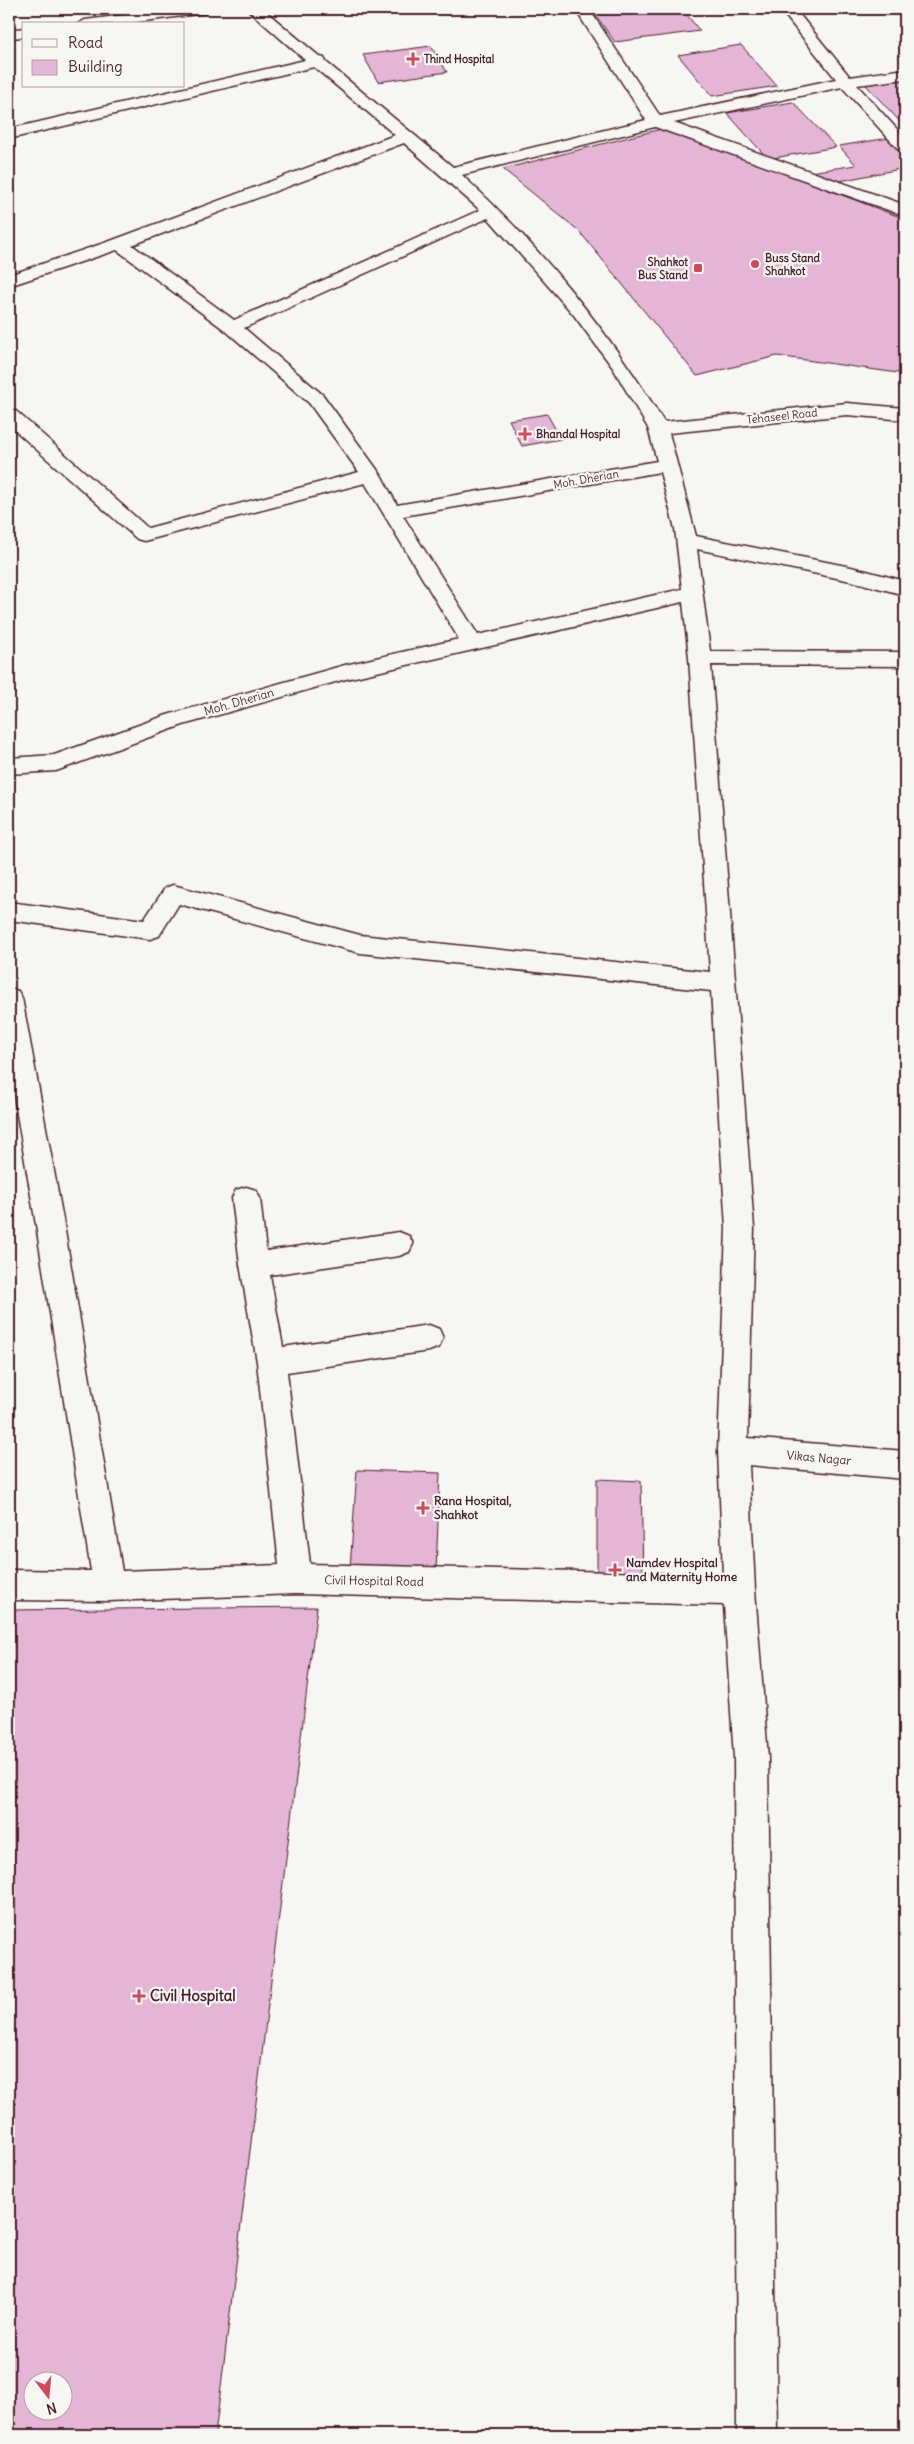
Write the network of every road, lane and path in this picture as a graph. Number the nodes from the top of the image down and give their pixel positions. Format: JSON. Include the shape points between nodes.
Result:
{"nodes":[{"id":1,"x":80,"y":9,"type":"edge"},
{"id":2,"x":205,"y":9,"type":"edge"},
{"id":3,"x":254,"y":9,"type":"edge"},
{"id":4,"x":582,"y":9,"type":"edge"},
{"id":5,"x":787,"y":9,"type":"edge"},
{"id":6,"x":85,"y":22,"type":"edge"},
{"id":7,"x":102,"y":22,"type":"edge"},
{"id":8,"x":22,"y":32,"type":"edge"},
{"id":9,"x":9,"y":34,"type":"edge"},
{"id":10,"x":319,"y":61,"type":"junction"},
{"id":11,"x":905,"y":74,"type":"edge"},
{"id":12,"x":846,"y":82,"type":"junction"},
{"id":13,"x":656,"y":122,"type":"junction"},
{"id":14,"x":9,"y":134,"type":"edge"},
{"id":15,"x":406,"y":137,"type":"junction"},
{"id":16,"x":905,"y":147,"type":"edge"},
{"id":17,"x":450,"y":173,"type":"junction"},
{"id":18,"x":491,"y":211,"type":"junction"},
{"id":19,"x":905,"y":211,"type":"edge"},
{"id":20,"x":119,"y":244,"type":"junction"},
{"id":21,"x":9,"y":281,"type":"edge"},
{"id":22,"x":232,"y":327,"type":"junction"},
{"id":23,"x":905,"y":414,"type":"edge"},
{"id":24,"x":9,"y":415,"type":"edge"},
{"id":25,"x":658,"y":428,"type":"junction"},
{"id":26,"x":667,"y":465,"type":"junction"},
{"id":27,"x":371,"y":475,"type":"junction"},
{"id":28,"x":391,"y":512,"type":"junction"},
{"id":29,"x":686,"y":540,"type":"junction"},
{"id":30,"x":905,"y":588,"type":"edge"},
{"id":31,"x":691,"y":594,"type":"junction"},
{"id":32,"x":473,"y":644,"type":"junction"},
{"id":33,"x":700,"y":658,"type":"junction"},
{"id":34,"x":905,"y":659,"type":"edge"},
{"id":35,"x":9,"y":766,"type":"edge"},
{"id":36,"x":9,"y":911,"type":"edge"},
{"id":37,"x":722,"y":983,"type":"junction"},
{"id":38,"x":9,"y":998,"type":"edge"},
{"id":39,"x":246,"y":1198,"type":"dead end"},
{"id":40,"x":399,"y":1244,"type":"dead end"},
{"id":41,"x":254,"y":1265,"type":"junction"},
{"id":42,"x":429,"y":1338,"type":"dead end"},
{"id":43,"x":271,"y":1362,"type":"junction"},
{"id":44,"x":733,"y":1450,"type":"junction"},
{"id":45,"x":905,"y":1465,"type":"edge"},
{"id":46,"x":296,"y":1579,"type":"junction"},
{"id":47,"x":9,"y":1585,"type":"edge"},
{"id":48,"x":109,"y":1586,"type":"junction"},
{"id":49,"x":739,"y":1590,"type":"junction"},
{"id":50,"x":758,"y":2435,"type":"edge"}],
"edges":[{"from":1,"to":6,"type":"street"},
{"from":2,"to":7,"type":"street"},
{"from":3,"to":10,"type":"street"},
{"from":4,"to":13,"type":"street"},
{"from":5,"to":12,"type":"street"},
{"from":8,"to":9,"type":"street"},
{"from":10,"to":14,"type":"street"},
{"from":10,"to":15,"type":"street"},
{"from":11,"to":12,"type":"street"},
{"from":12,"to":13,"type":"street"},
{"from":12,"to":16,"type":"street"},
{"from":13,"to":17,"type":"street"},
{"from":13,"to":19,"type":"street"},
{"from":15,"to":17,"type":"street"},
{"from":15,"to":20,"type":"street"},
{"from":17,"to":18,"type":"street"},
{"from":18,"to":22,"type":"street"},
{"from":18,"to":25,"type":"street","via":[[579,310],[621,367]]},
{"from":20,"to":21,"type":"street"},
{"from":20,"to":22,"type":"street"},
{"from":22,"to":27,"type":"street","via":[[316,399]]},
{"from":23,"to":25,"type":"street","name":"Tehaseel Road","via":[[847,409]]},
{"from":24,"to":27,"type":"street","via":[[144,535]]},
{"from":25,"to":26,"type":"street"},
{"from":26,"to":28,"type":"street","name":"Moh. Dherian"},
{"from":26,"to":29,"type":"street"},
{"from":27,"to":28,"type":"street"},
{"from":28,"to":32,"type":"street"},
{"from":29,"to":30,"type":"street"},
{"from":29,"to":31,"type":"street"},
{"from":31,"to":32,"type":"street","name":"Moh. Dherian"},
{"from":31,"to":33,"type":"street"},
{"from":32,"to":35,"type":"street","name":"Moh. Dherian","via":[[345,672],[175,720],[56,763]]},
{"from":33,"to":34,"type":"street"},
{"from":33,"to":37,"type":"street"},
{"from":36,"to":37,"type":"street","via":[[150,930],[173,894],[360,944]]},
{"from":37,"to":44,"type":"street","via":[[740,1228]]},
{"from":38,"to":48,"type":"street"},
{"from":39,"to":41,"type":"street"},
{"from":40,"to":41,"type":"street"},
{"from":41,"to":43,"type":"street"},
{"from":42,"to":43,"type":"street"},
{"from":43,"to":46,"type":"street"},
{"from":44,"to":45,"type":"street","name":"Vikas Nagar"},
{"from":44,"to":49,"type":"street"},
{"from":46,"to":48,"type":"street","name":"Civil Hospital Road"},
{"from":46,"to":49,"type":"street","name":"Civil Hospital Road"},
{"from":47,"to":48,"type":"street","name":"Civil Hospital Road"},
{"from":49,"to":50,"type":"street","via":[[751,1758]]}]}
